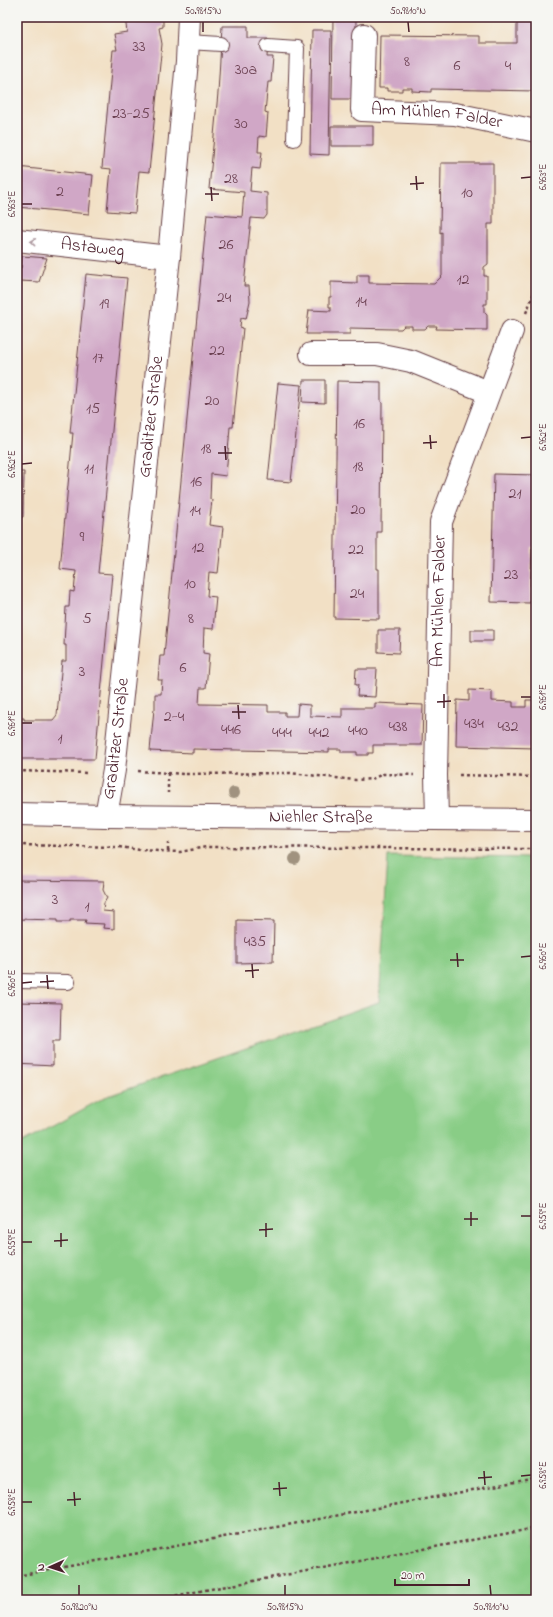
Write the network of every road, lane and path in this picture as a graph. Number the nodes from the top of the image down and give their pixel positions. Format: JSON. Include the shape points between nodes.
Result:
{"nodes":[{"id":1,"x":189,"y":17,"type":"edge"},
{"id":2,"x":364,"y":35,"type":"dead end"},
{"id":3,"x":188,"y":42,"type":"junction"},
{"id":4,"x":222,"y":44,"type":"dead end"},
{"id":5,"x":268,"y":46,"type":"dead end"},
{"id":6,"x":536,"y":131,"type":"edge"},
{"id":7,"x":294,"y":139,"type":"dead end"},
{"id":8,"x":17,"y":240,"type":"edge"},
{"id":9,"x":169,"y":257,"type":"junction"},
{"id":10,"x":512,"y":331,"type":"dead end"},
{"id":11,"x":310,"y":354,"type":"dead end"},
{"id":12,"x":488,"y":392,"type":"junction"},
{"id":13,"x":114,"y":770,"type":"junction"},
{"id":14,"x":17,"y":771,"type":"edge"},
{"id":15,"x":436,"y":775,"type":"junction"},
{"id":16,"x":536,"y":777,"type":"edge"},
{"id":17,"x":17,"y":814,"type":"edge"},
{"id":18,"x":106,"y":816,"type":"junction"},
{"id":19,"x":437,"y":819,"type":"junction"},
{"id":20,"x":536,"y":820,"type":"edge"},
{"id":21,"x":17,"y":845,"type":"edge"},
{"id":22,"x":536,"y":849,"type":"edge"},
{"id":23,"x":17,"y":981,"type":"edge"},
{"id":24,"x":68,"y":982,"type":"dead end"},
{"id":25,"x":536,"y":1478,"type":"edge"},
{"id":26,"x":536,"y":1528,"type":"edge"},
{"id":27,"x":17,"y":1576,"type":"edge"},
{"id":28,"x":152,"y":1600,"type":"edge"}],
"edges":[{"from":1,"to":3,"type":"street","name":"Graditzer Straße"},
{"from":2,"to":6,"type":"street","name":"Am Mühlen Falder","via":[[362,110],[456,114]]},
{"from":3,"to":4,"type":"lane"},
{"from":3,"to":9,"type":"street","name":"Graditzer Straße"},
{"from":5,"to":7,"type":"lane","via":[[297,48]]},
{"from":9,"to":8,"type":"street","name":"Astaweg","one_way":true},
{"from":9,"to":13,"type":"street","name":"Graditzer Straße"},
{"from":10,"to":12,"type":"street","name":"Am Mühlen Falder"},
{"from":11,"to":12,"type":"street","via":[[377,354],[411,361]]},
{"from":12,"to":15,"type":"street","name":"Am Mühlen Falder","via":[[441,522]]},
{"from":13,"to":14,"type":"path","via":[[96,773]]},
{"from":13,"to":15,"type":"path","via":[[184,774],[290,773],[355,780],[372,779],[383,774]]},
{"from":13,"to":18,"type":"street","name":"Graditzer Straße"},
{"from":15,"to":16,"type":"path"},
{"from":15,"to":19,"type":"street","name":"Am Mühlen Falder"},
{"from":17,"to":18,"type":"street","name":"Niehler Straße"},
{"from":18,"to":19,"type":"street","name":"Niehler Straße"},
{"from":19,"to":20,"type":"street","name":"Niehler Straße"},
{"from":21,"to":22,"type":"path","via":[[119,847],[180,852],[206,846]]},
{"from":23,"to":24,"type":"lane"},
{"from":25,"to":27,"type":"path"},
{"from":26,"to":28,"type":"path"}]}
